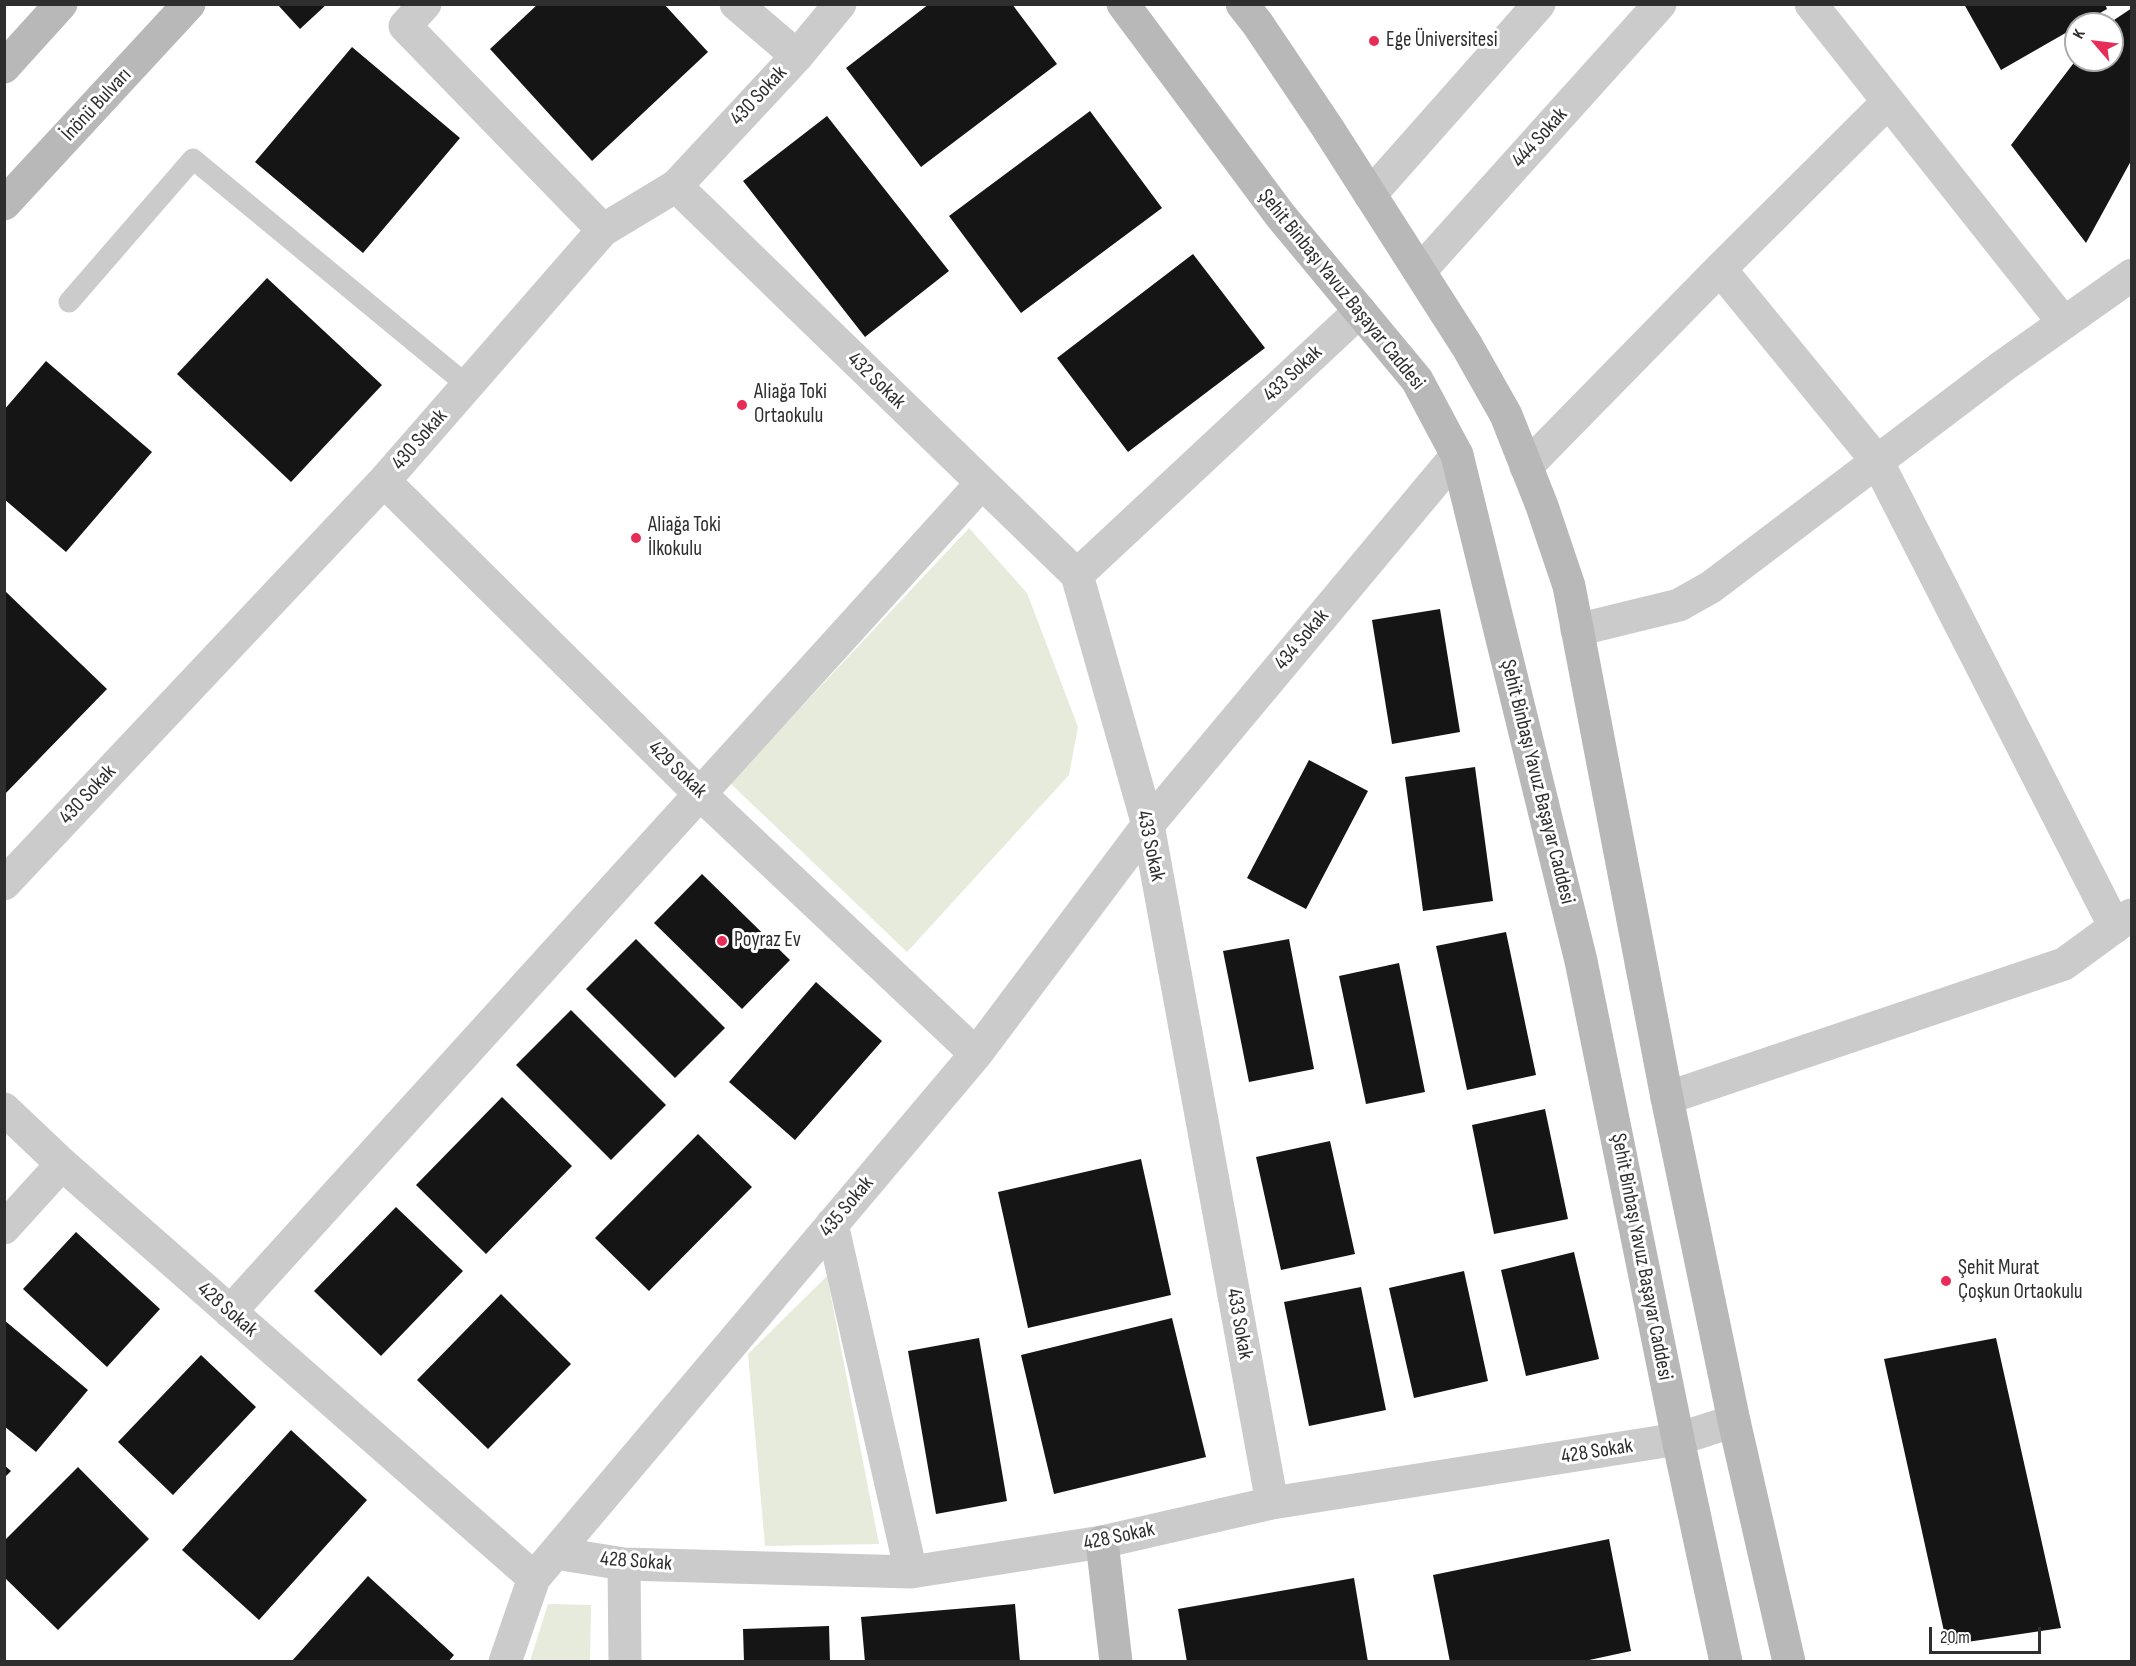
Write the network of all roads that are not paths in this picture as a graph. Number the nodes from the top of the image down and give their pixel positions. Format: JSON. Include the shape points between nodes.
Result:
{"nodes":[{"id":1,"x":61,"y":4,"type":"edge"},
{"id":2,"x":189,"y":4,"type":"edge"},
{"id":3,"x":424,"y":4,"type":"edge"},
{"id":4,"x":736,"y":4,"type":"edge"},
{"id":5,"x":840,"y":4,"type":"edge"},
{"id":6,"x":1123,"y":4,"type":"edge"},
{"id":7,"x":1242,"y":4,"type":"edge"},
{"id":8,"x":1539,"y":4,"type":"edge"},
{"id":9,"x":1660,"y":4,"type":"edge"},
{"id":10,"x":1811,"y":4,"type":"edge"},
{"id":11,"x":797,"y":56,"type":"junction"},
{"id":12,"x":4,"y":67,"type":"edge"},
{"id":13,"x":1888,"y":102,"type":"junction"},
{"id":14,"x":676,"y":186,"type":"junction"},
{"id":15,"x":1370,"y":195,"type":"junction"},
{"id":16,"x":4,"y":204,"type":"edge"},
{"id":17,"x":603,"y":230,"type":"junction"},
{"id":18,"x":1720,"y":269,"type":"junction"},
{"id":19,"x":1420,"y":271,"type":"junction"},
{"id":20,"x":2132,"y":275,"type":"edge"},
{"id":21,"x":69,"y":302,"type":"dead end"},
{"id":22,"x":1360,"y":311,"type":"junction"},
{"id":23,"x":2064,"y":323,"type":"junction"},
{"id":24,"x":468,"y":386,"type":"junction"},
{"id":25,"x":1457,"y":455,"type":"junction"},
{"id":26,"x":1877,"y":461,"type":"junction"},
{"id":27,"x":1526,"y":467,"type":"junction"},
{"id":28,"x":384,"y":481,"type":"junction"},
{"id":29,"x":981,"y":484,"type":"junction"},
{"id":30,"x":1077,"y":575,"type":"junction"},
{"id":31,"x":1577,"y":630,"type":"junction"},
{"id":32,"x":699,"y":793,"type":"junction"},
{"id":33,"x":1148,"y":825,"type":"junction"},
{"id":34,"x":4,"y":884,"type":"edge"},
{"id":35,"x":2123,"y":921,"type":"edge"},
{"id":36,"x":976,"y":1054,"type":"junction"},
{"id":37,"x":1667,"y":1098,"type":"junction"},
{"id":38,"x":4,"y":1109,"type":"edge"},
{"id":39,"x":62,"y":1164,"type":"junction"},
{"id":40,"x":832,"y":1224,"type":"junction"},
{"id":41,"x":4,"y":1228,"type":"edge"},
{"id":42,"x":230,"y":1312,"type":"junction"},
{"id":43,"x":1734,"y":1422,"type":"junction"},
{"id":44,"x":1678,"y":1439,"type":"junction"},
{"id":45,"x":1272,"y":1503,"type":"junction"},
{"id":46,"x":1102,"y":1542,"type":"junction"},
{"id":47,"x":555,"y":1553,"type":"junction"},
{"id":48,"x":624,"y":1564,"type":"junction"},
{"id":49,"x":911,"y":1572,"type":"junction"},
{"id":50,"x":534,"y":1578,"type":"junction"},
{"id":51,"x":505,"y":1662,"type":"edge"},
{"id":52,"x":625,"y":1662,"type":"edge"},
{"id":53,"x":1116,"y":1662,"type":"edge"},
{"id":54,"x":1726,"y":1662,"type":"edge"},
{"id":55,"x":1789,"y":1662,"type":"edge"}],
"edges":[{"from":1,"to":12,"type":"street"},
{"from":2,"to":16,"type":"street","name":"İnönü Bulvarı"},
{"from":3,"to":17,"type":"street","via":[[405,26]]},
{"from":4,"to":11,"type":"street"},
{"from":5,"to":11,"type":"street","name":"430 Sokak"},
{"from":6,"to":22,"type":"street","name":"Şehit Binbaşı Yavuz Başayar Caddesi","via":[[1280,215]]},
{"from":7,"to":15,"type":"street"},
{"from":8,"to":15,"type":"street"},
{"from":9,"to":19,"type":"street","name":"444 Sokak"},
{"from":10,"to":13,"type":"street"},
{"from":11,"to":14,"type":"street","name":"430 Sokak"},
{"from":13,"to":18,"type":"street"},
{"from":13,"to":23,"type":"street"},
{"from":14,"to":17,"type":"street","name":"430 Sokak"},
{"from":14,"to":29,"type":"street","name":"432 Sokak"},
{"from":15,"to":19,"type":"street"},
{"from":17,"to":24,"type":"street","name":"430 Sokak"},
{"from":18,"to":26,"type":"street"},
{"from":18,"to":27,"type":"street"},
{"from":19,"to":27,"type":"street","via":[[1506,415]]},
{"from":20,"to":23,"type":"street"},
{"from":21,"to":24,"type":"lane","via":[[193,159]]},
{"from":22,"to":25,"type":"street","name":"Şehit Binbaşı Yavuz Başayar Caddesi","via":[[1417,380]]},
{"from":22,"to":30,"type":"street","name":"433 Sokak"},
{"from":23,"to":26,"type":"street"},
{"from":24,"to":28,"type":"street","name":"430 Sokak"},
{"from":25,"to":33,"type":"street","name":"434 Sokak"},
{"from":25,"to":44,"type":"street","name":"Şehit Binbaşı Yavuz Başayar Caddesi","via":[[1581,961]]},
{"from":26,"to":31,"type":"street","via":[[1711,587],[1679,605]]},
{"from":26,"to":35,"type":"street"},
{"from":27,"to":31,"type":"street","via":[[1569,586]]},
{"from":28,"to":32,"type":"street","name":"429 Sokak"},
{"from":28,"to":34,"type":"street","name":"430 Sokak"},
{"from":29,"to":30,"type":"street","name":"432 Sokak"},
{"from":29,"to":32,"type":"street"},
{"from":30,"to":33,"type":"street","name":"433 Sokak"},
{"from":31,"to":37,"type":"street"},
{"from":32,"to":36,"type":"street","name":"429 Sokak"},
{"from":32,"to":42,"type":"street"},
{"from":33,"to":36,"type":"street","name":"435 Sokak"},
{"from":33,"to":45,"type":"street","name":"433 Sokak"},
{"from":35,"to":37,"type":"street","via":[[2064,964]]},
{"from":36,"to":40,"type":"street","name":"435 Sokak"},
{"from":37,"to":43,"type":"street"},
{"from":38,"to":39,"type":"street","name":"428 Sokak"},
{"from":39,"to":41,"type":"street"},
{"from":39,"to":42,"type":"street","name":"428 Sokak"},
{"from":40,"to":47,"type":"street","name":"435 Sokak"},
{"from":40,"to":49,"type":"street"},
{"from":42,"to":50,"type":"street","name":"428 Sokak"},
{"from":43,"to":44,"type":"street","name":"428 Sokak"},
{"from":43,"to":55,"type":"street"},
{"from":44,"to":45,"type":"street","name":"428 Sokak"},
{"from":44,"to":54,"type":"street","name":"Şehit Binbaşı Yavuz Başayar Caddesi"},
{"from":45,"to":46,"type":"street","name":"428 Sokak"},
{"from":46,"to":49,"type":"street","name":"428 Sokak"},
{"from":46,"to":53,"type":"street"},
{"from":47,"to":48,"type":"street","name":"428 Sokak"},
{"from":47,"to":50,"type":"street","name":"435 Sokak"},
{"from":48,"to":49,"type":"street","name":"428 Sokak"},
{"from":48,"to":52,"type":"street"},
{"from":50,"to":51,"type":"street"}]}
